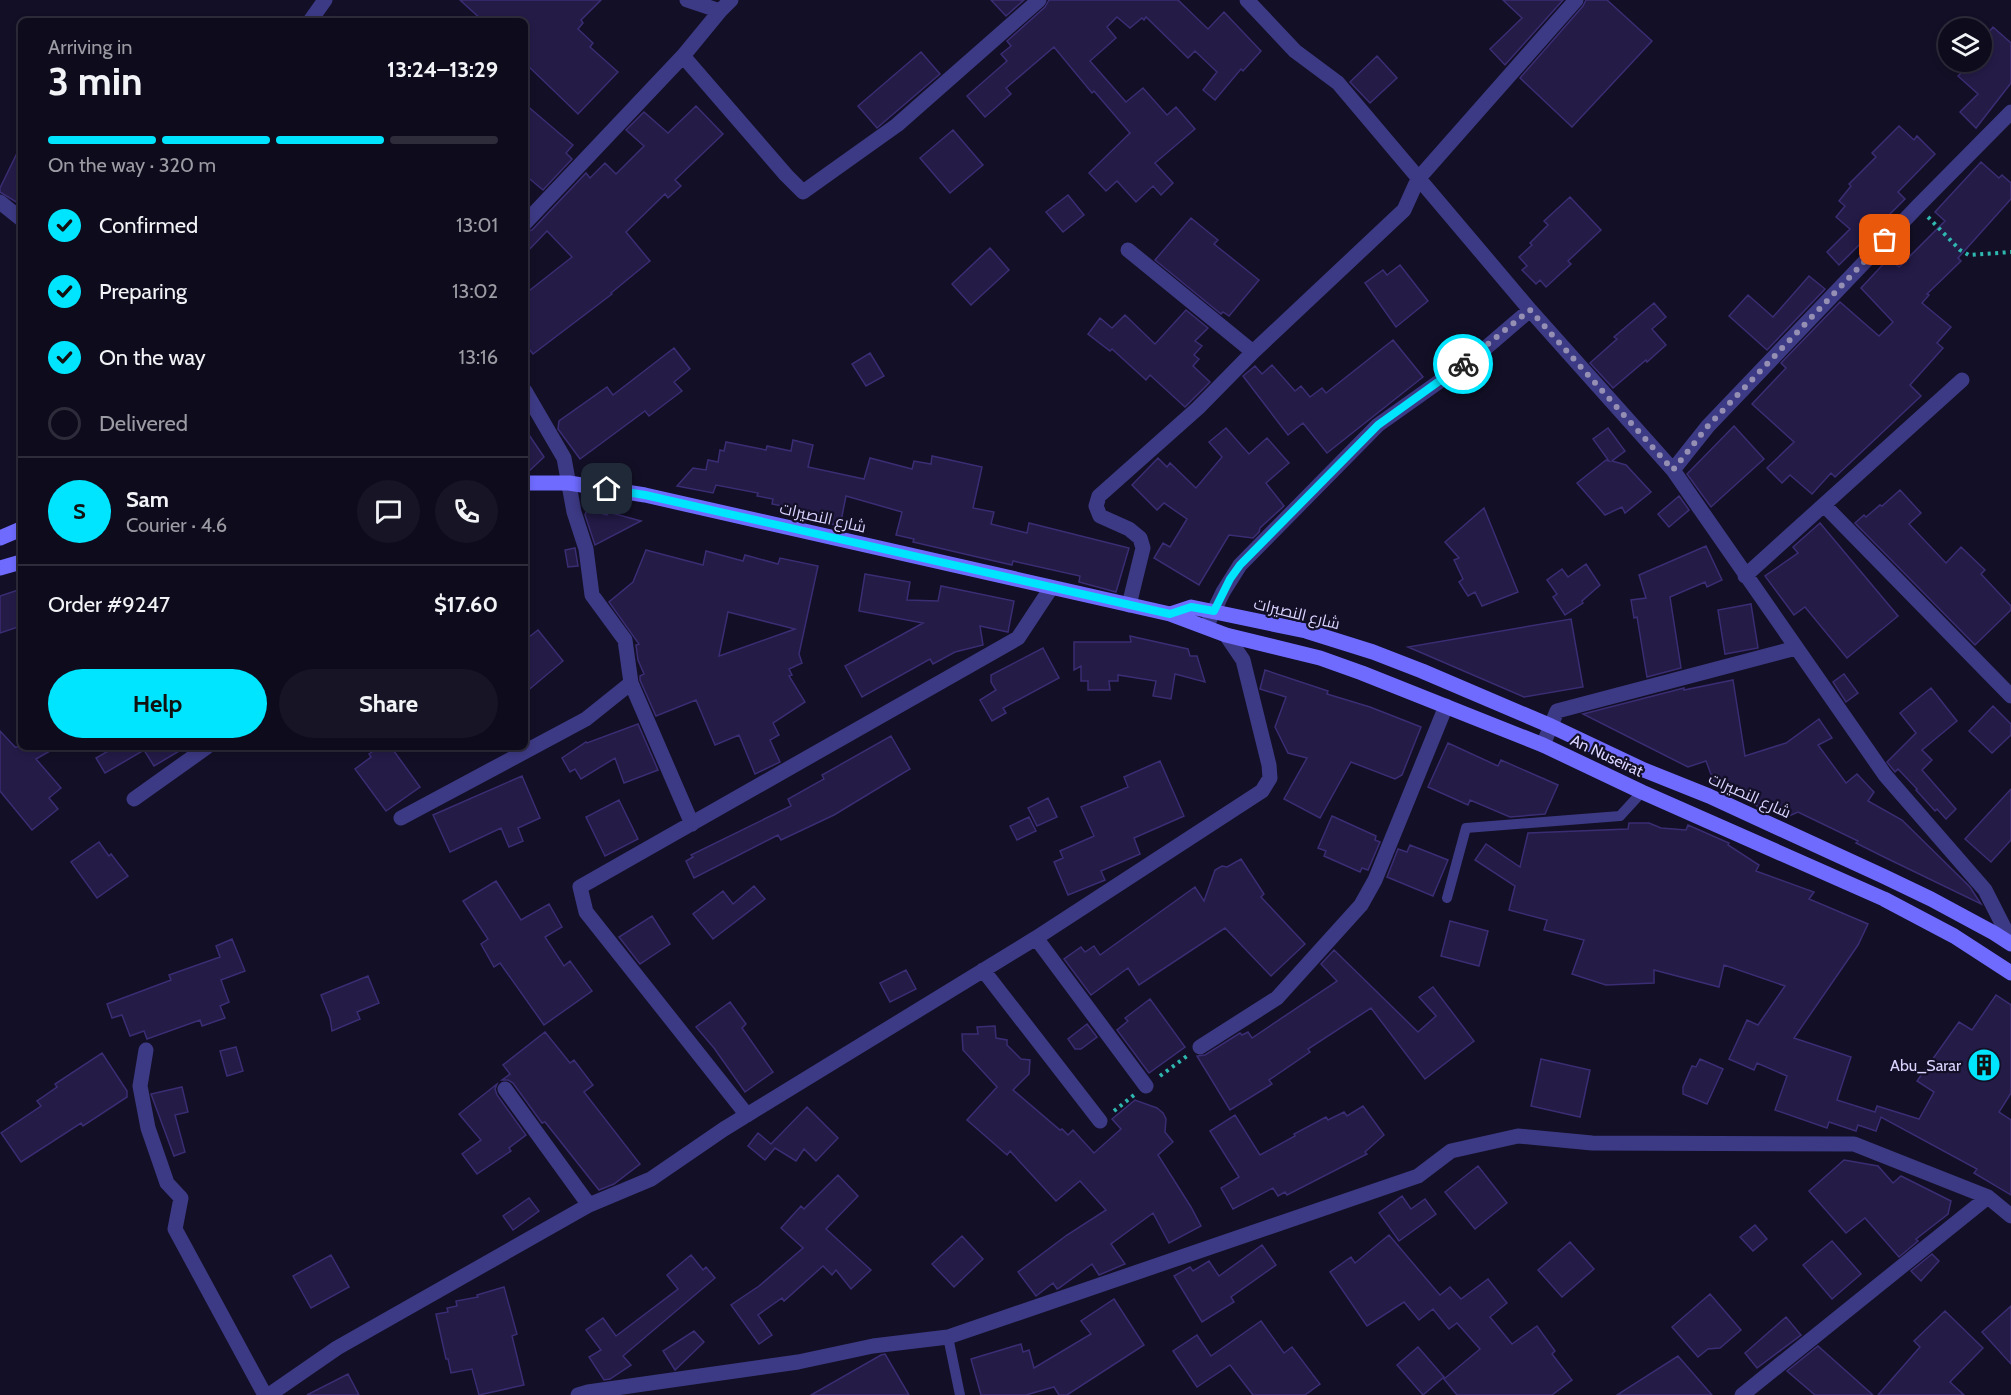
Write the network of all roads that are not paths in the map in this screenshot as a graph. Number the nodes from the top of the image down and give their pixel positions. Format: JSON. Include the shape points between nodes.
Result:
{"nodes":[{"id":1,"x":325,"y":0,"type":"edge"},
{"id":2,"x":687,"y":0,"type":"edge"},
{"id":3,"x":1039,"y":0,"type":"edge"},
{"id":4,"x":1247,"y":0,"type":"edge"},
{"id":5,"x":1576,"y":0,"type":"edge"},
{"id":6,"x":726,"y":6,"type":"edge"},
{"id":7,"x":312,"y":18,"type":"edge"},
{"id":8,"x":683,"y":56,"type":"junction"},
{"id":9,"x":2011,"y":112,"type":"edge"},
{"id":10,"x":1418,"y":179,"type":"junction"},
{"id":11,"x":0,"y":202,"type":"edge"},
{"id":12,"x":18,"y":217,"type":"edge"},
{"id":13,"x":528,"y":220,"type":"edge"},
{"id":14,"x":1128,"y":250,"type":"dead end"},
{"id":15,"x":1530,"y":310,"type":"junction"},
{"id":16,"x":1253,"y":352,"type":"junction"},
{"id":17,"x":1962,"y":380,"type":"dead end"},
{"id":18,"x":528,"y":396,"type":"edge"},
{"id":19,"x":1673,"y":470,"type":"junction"},
{"id":20,"x":528,"y":483,"type":"edge"},
{"id":21,"x":569,"y":483,"type":"junction"},
{"id":22,"x":1824,"y":505,"type":"junction"},
{"id":23,"x":18,"y":530,"type":"edge"},
{"id":24,"x":0,"y":538,"type":"edge"},
{"id":25,"x":18,"y":563,"type":"edge"},
{"id":26,"x":0,"y":568,"type":"edge"},
{"id":27,"x":1745,"y":576,"type":"junction"},
{"id":28,"x":1051,"y":588,"type":"junction"},
{"id":29,"x":1129,"y":605,"type":"junction"},
{"id":30,"x":1214,"y":611,"type":"junction"},
{"id":31,"x":1170,"y":614,"type":"junction"},
{"id":32,"x":1206,"y":627,"type":"junction"},
{"id":33,"x":1226,"y":635,"type":"junction"},
{"id":34,"x":1796,"y":648,"type":"junction"},
{"id":35,"x":632,"y":682,"type":"junction"},
{"id":36,"x":2011,"y":696,"type":"edge"},
{"id":37,"x":1446,"y":706,"type":"junction"},
{"id":38,"x":1551,"y":726,"type":"junction"},
{"id":39,"x":1543,"y":745,"type":"junction"},
{"id":40,"x":203,"y":750,"type":"edge"},
{"id":41,"x":1642,"y":792,"type":"junction"},
{"id":42,"x":134,"y":799,"type":"dead end"},
{"id":43,"x":401,"y":818,"type":"dead end"},
{"id":44,"x":692,"y":824,"type":"junction"},
{"id":45,"x":1447,"y":898,"type":"dead end"},
{"id":46,"x":1036,"y":938,"type":"junction"},
{"id":47,"x":2011,"y":943,"type":"edge"},
{"id":48,"x":983,"y":970,"type":"junction"},
{"id":49,"x":2011,"y":974,"type":"edge"},
{"id":50,"x":1200,"y":1047,"type":"dead end"},
{"id":51,"x":146,"y":1050,"type":"dead end"},
{"id":52,"x":1146,"y":1086,"type":"dead end"},
{"id":53,"x":505,"y":1089,"type":"dead end"},
{"id":54,"x":747,"y":1115,"type":"junction"},
{"id":55,"x":1100,"y":1121,"type":"dead end"},
{"id":56,"x":1988,"y":1197,"type":"junction"},
{"id":57,"x":589,"y":1205,"type":"junction"},
{"id":58,"x":2011,"y":1216,"type":"edge"},
{"id":59,"x":948,"y":1337,"type":"junction"},
{"id":60,"x":267,"y":1395,"type":"edge"},
{"id":61,"x":578,"y":1395,"type":"edge"},
{"id":62,"x":960,"y":1395,"type":"edge"},
{"id":63,"x":1742,"y":1395,"type":"edge"}],
"edges":[{"from":1,"to":7,"type":"street"},
{"from":2,"to":6,"type":"street"},
{"from":3,"to":8,"type":"street","via":[[897,125],[803,192]]},
{"from":4,"to":10,"type":"street","via":[[1295,51],[1338,83]]},
{"from":5,"to":10,"type":"street"},
{"from":6,"to":8,"type":"street"},
{"from":8,"to":13,"type":"street"},
{"from":9,"to":19,"type":"street","via":[[1708,426]]},
{"from":10,"to":15,"type":"street"},
{"from":10,"to":16,"type":"street","via":[[1404,210]]},
{"from":11,"to":12,"type":"street"},
{"from":14,"to":16,"type":"street"},
{"from":15,"to":19,"type":"street"},
{"from":15,"to":30,"type":"street","via":[[1480,352],[1378,425],[1240,565]]},
{"from":16,"to":29,"type":"street","via":[[1198,408],[1099,496],[1096,506],[1100,516],[1129,528],[1140,538],[1143,548]]},
{"from":17,"to":22,"type":"street"},
{"from":18,"to":21,"type":"street","via":[[564,458]]},
{"from":19,"to":27,"type":"street"},
{"from":20,"to":21,"type":"main road","name":"شارع النصيرات"},
{"from":21,"to":28,"type":"main road","name":"شارع النصيرات","via":[[645,495]]},
{"from":21,"to":35,"type":"street","via":[[586,549],[592,595],[625,639]]},
{"from":22,"to":27,"type":"street"},
{"from":22,"to":36,"type":"street"},
{"from":23,"to":24,"type":"main road"},
{"from":25,"to":26,"type":"main road"},
{"from":27,"to":34,"type":"street"},
{"from":28,"to":29,"type":"main road","name":"شارع النصيرات"},
{"from":28,"to":44,"type":"street","via":[[1018,639]]},
{"from":29,"to":31,"type":"main road","name":"شارع النصيرات"},
{"from":30,"to":31,"type":"main road","name":"شارع النصيرات","via":[[1191,607]]},
{"from":30,"to":32,"type":"street"},
{"from":30,"to":38,"type":"main road","name":"شارع النصيرات","via":[[1306,631],[1372,652]]},
{"from":31,"to":32,"type":"main road","name":"An Nuseirat"},
{"from":32,"to":33,"type":"main road","name":"An Nuseirat"},
{"from":33,"to":37,"type":"main road","name":"An Nuseirat","via":[[1320,658]]},
{"from":33,"to":46,"type":"street","via":[[1242,660],[1269,765],[1270,778],[1262,791]]},
{"from":34,"to":38,"type":"street","via":[[1557,711]]},
{"from":34,"to":47,"type":"street","via":[[1885,775],[1985,890]]},
{"from":35,"to":43,"type":"street","via":[[586,719]]},
{"from":35,"to":44,"type":"street"},
{"from":37,"to":39,"type":"main road","name":"An Nuseirat"},
{"from":37,"to":50,"type":"street","via":[[1375,880],[1360,904],[1277,998]]},
{"from":38,"to":39,"type":"street"},
{"from":38,"to":47,"type":"main road","name":"شارع النصيرات","via":[[1883,876]]},
{"from":39,"to":41,"type":"main road","name":"An Nuseirat"},
{"from":40,"to":42,"type":"street"},
{"from":41,"to":45,"type":"lane","via":[[1620,816],[1466,828]]},
{"from":41,"to":49,"type":"main road","name":"An Nuseirat","via":[[1884,899],[1954,936]]},
{"from":44,"to":54,"type":"street","via":[[580,887],[586,912]]},
{"from":46,"to":48,"type":"street"},
{"from":46,"to":52,"type":"street"},
{"from":48,"to":54,"type":"street"},
{"from":48,"to":55,"type":"street"},
{"from":51,"to":60,"type":"street","via":[[140,1086],[148,1128],[166,1183],[181,1198],[175,1229]]},
{"from":53,"to":57,"type":"street"},
{"from":54,"to":57,"type":"street","via":[[651,1179]]},
{"from":56,"to":58,"type":"street"},
{"from":56,"to":59,"type":"street","via":[[1854,1144],[1592,1143],[1518,1136],[1451,1151],[1419,1176]]},
{"from":56,"to":63,"type":"street"},
{"from":57,"to":60,"type":"street","via":[[337,1348]]},
{"from":59,"to":61,"type":"street"},
{"from":59,"to":62,"type":"lane"}]}
